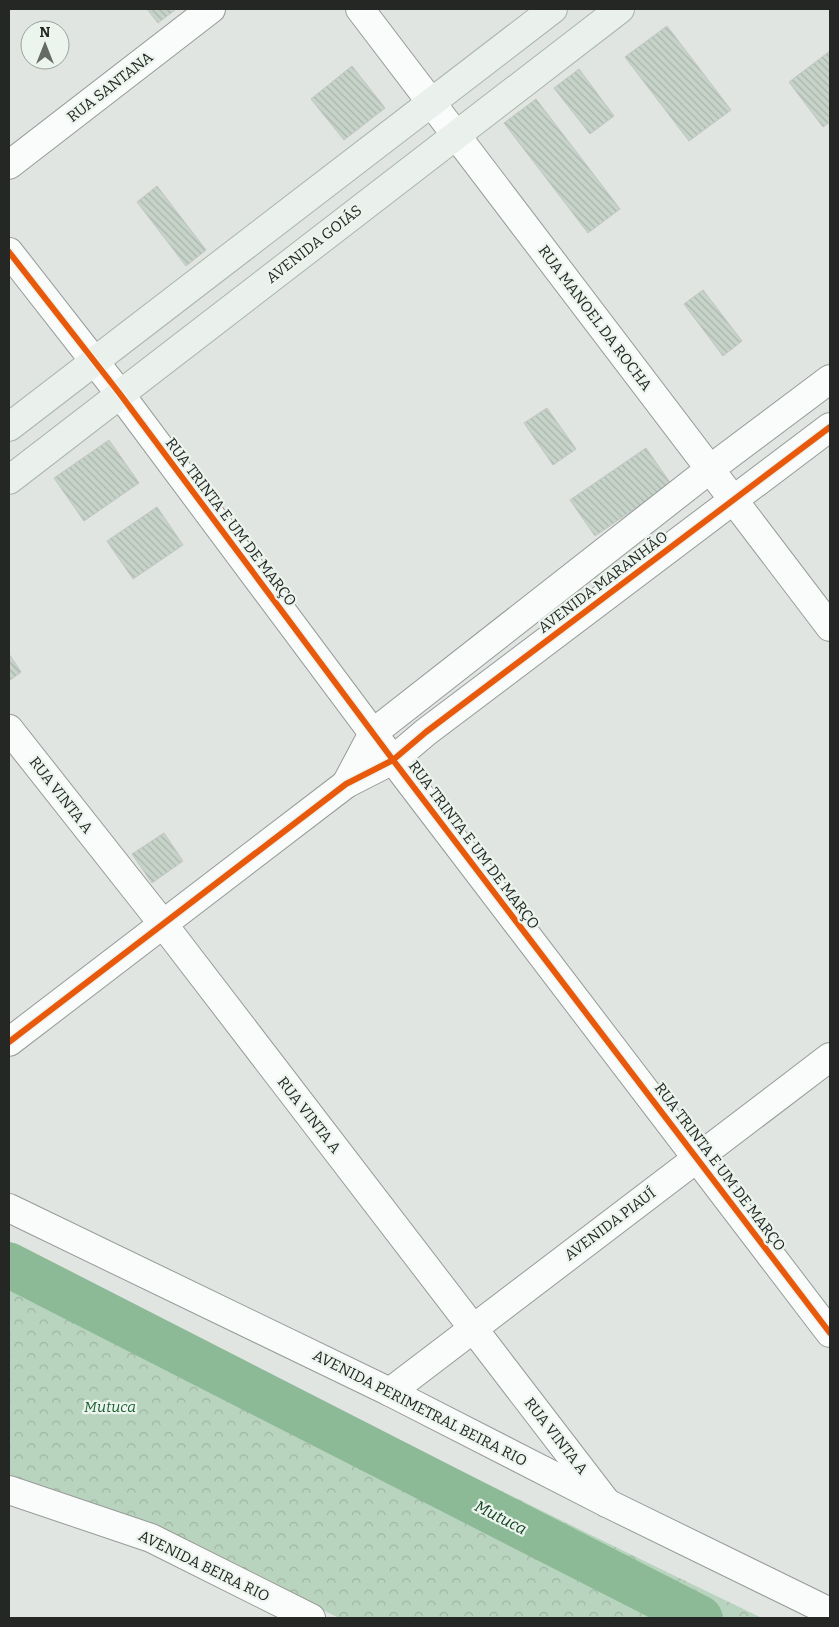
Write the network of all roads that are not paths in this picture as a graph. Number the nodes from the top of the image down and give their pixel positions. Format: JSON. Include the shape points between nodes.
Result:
{"nodes":[{"id":1,"x":211,"y":9,"type":"edge"},
{"id":2,"x":360,"y":9,"type":"edge"},
{"id":3,"x":553,"y":9,"type":"edge"},
{"id":4,"x":620,"y":9,"type":"edge"},
{"id":5,"x":431,"y":103,"type":"junction"},
{"id":6,"x":456,"y":136,"type":"junction"},
{"id":7,"x":9,"y":165,"type":"edge"},
{"id":8,"x":9,"y":252,"type":"edge"},
{"id":9,"x":94,"y":361,"type":"junction"},
{"id":10,"x":830,"y":379,"type":"edge"},
{"id":11,"x":120,"y":394,"type":"junction"},
{"id":12,"x":9,"y":427,"type":"edge"},
{"id":13,"x":830,"y":428,"type":"edge"},
{"id":14,"x":710,"y":469,"type":"junction"},
{"id":15,"x":9,"y":480,"type":"edge"},
{"id":16,"x":733,"y":500,"type":"junction"},
{"id":17,"x":830,"y":627,"type":"edge"},
{"id":18,"x":9,"y":728,"type":"edge"},
{"id":19,"x":373,"y":734,"type":"junction"},
{"id":20,"x":393,"y":760,"type":"junction"},
{"id":21,"x":346,"y":784,"type":"junction"},
{"id":22,"x":163,"y":924,"type":"junction"},
{"id":23,"x":9,"y":1042,"type":"edge"},
{"id":24,"x":830,"y":1057,"type":"edge"},
{"id":25,"x":697,"y":1158,"type":"junction"},
{"id":26,"x":9,"y":1208,"type":"edge"},
{"id":27,"x":473,"y":1328,"type":"junction"},
{"id":28,"x":830,"y":1333,"type":"edge"},
{"id":29,"x":390,"y":1392,"type":"junction"},
{"id":30,"x":9,"y":1490,"type":"edge"},
{"id":31,"x":607,"y":1502,"type":"junction"},
{"id":32,"x":830,"y":1612,"type":"edge"},
{"id":33,"x":311,"y":1618,"type":"edge"}],
"edges":[{"from":1,"to":7,"type":"street","name":"RUA SANTANA"},
{"from":2,"to":5,"type":"street","name":"RUA MANOEL DA ROCHA"},
{"from":3,"to":5,"type":"main road"},
{"from":4,"to":6,"type":"main road","name":"AVENIDA GOIÁS"},
{"from":5,"to":6,"type":"street","name":"RUA MANOEL DA ROCHA"},
{"from":5,"to":9,"type":"main road"},
{"from":6,"to":11,"type":"main road","name":"AVENIDA GOIÁS"},
{"from":6,"to":14,"type":"street","name":"RUA MANOEL DA ROCHA"},
{"from":8,"to":9,"type":"street","name":"RUA TRINTA E UM DE MARÇO"},
{"from":9,"to":11,"type":"street","name":"RUA TRINTA E UM DE MARÇO"},
{"from":9,"to":12,"type":"main road"},
{"from":10,"to":14,"type":"street","name":"AVENIDA MARANHÃO"},
{"from":11,"to":15,"type":"main road","name":"AVENIDA GOIÁS"},
{"from":11,"to":19,"type":"street","name":"RUA TRINTA E UM DE MARÇO"},
{"from":13,"to":16,"type":"street","name":"AVENIDA MARANHÃO"},
{"from":14,"to":16,"type":"street","name":"RUA MANOEL DA ROCHA"},
{"from":14,"to":19,"type":"street","name":"AVENIDA MARANHÃO"},
{"from":16,"to":17,"type":"street","name":"RUA MANOEL DA ROCHA"},
{"from":16,"to":20,"type":"street","name":"AVENIDA MARANHÃO"},
{"from":18,"to":22,"type":"street","name":"RUA VINTA A"},
{"from":19,"to":20,"type":"street","name":"RUA TRINTA E UM DE MARÇO"},
{"from":19,"to":21,"type":"street"},
{"from":20,"to":21,"type":"street","name":"AVENIDA MARANHÃO"},
{"from":20,"to":25,"type":"street","name":"RUA TRINTA E UM DE MARÇO"},
{"from":21,"to":22,"type":"street"},
{"from":22,"to":23,"type":"street"},
{"from":22,"to":27,"type":"street","name":"RUA VINTA A"},
{"from":24,"to":25,"type":"street","name":"AVENIDA PIAUÍ"},
{"from":25,"to":27,"type":"street","name":"AVENIDA PIAUÍ"},
{"from":25,"to":28,"type":"street","name":"RUA TRINTA E UM DE MARÇO"},
{"from":26,"to":29,"type":"street","name":"AVENIDA PERIMETRAL BEIRA RIO"},
{"from":27,"to":29,"type":"street","name":"AVENIDA PIAUÍ"},
{"from":27,"to":31,"type":"street","name":"RUA VINTA A"},
{"from":29,"to":31,"type":"street","name":"AVENIDA PERIMETRAL BEIRA RIO"},
{"from":30,"to":33,"type":"street","name":"AVENIDA BEIRA RIO","via":[[151,1538]]},
{"from":31,"to":32,"type":"street","name":"AVENIDA PERIMETRAL BEIRA RIO"}]}
